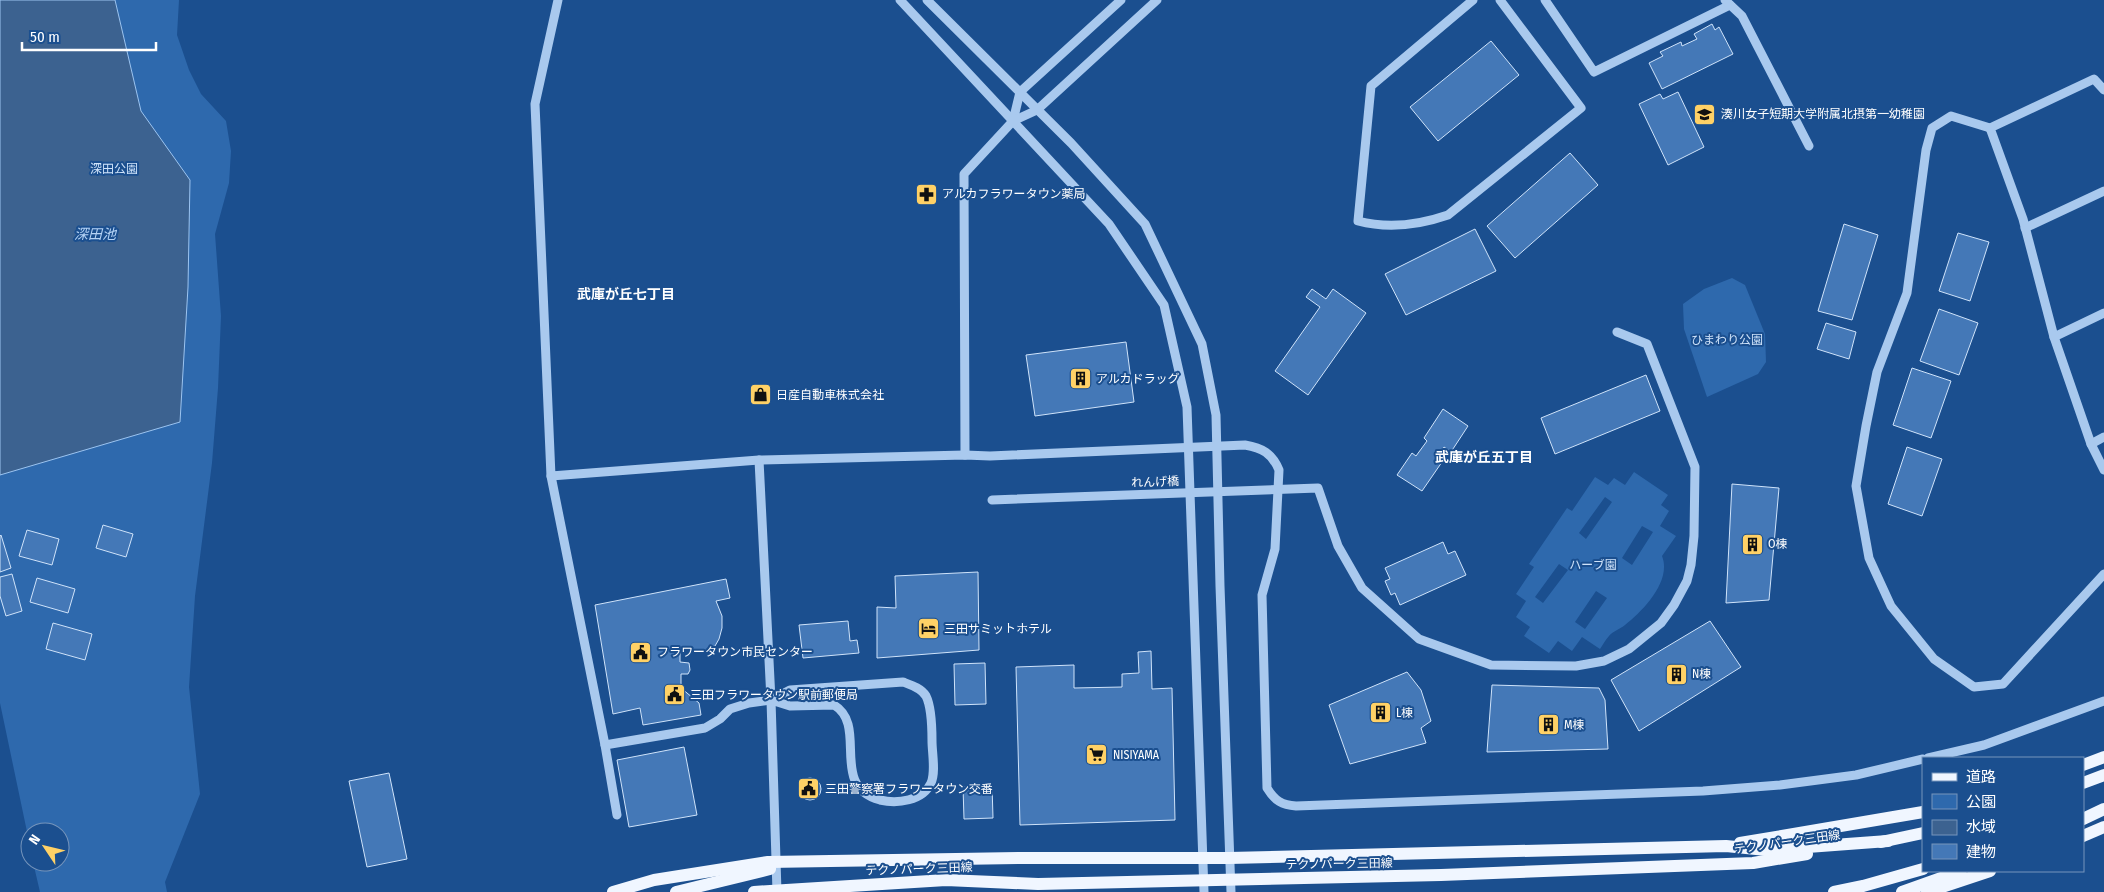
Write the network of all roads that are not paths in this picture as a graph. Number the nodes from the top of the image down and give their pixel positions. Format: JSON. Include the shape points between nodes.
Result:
{"nodes":[{"id":1,"x":558,"y":0,"type":"edge"},
{"id":2,"x":900,"y":0,"type":"edge"},
{"id":3,"x":928,"y":0,"type":"edge"},
{"id":4,"x":1121,"y":0,"type":"edge"},
{"id":5,"x":1157,"y":0,"type":"edge"},
{"id":6,"x":1473,"y":0,"type":"edge"},
{"id":7,"x":1500,"y":0,"type":"edge"},
{"id":8,"x":1545,"y":0,"type":"edge"},
{"id":9,"x":1727,"y":2,"type":"edge"},
{"id":10,"x":2104,"y":90,"type":"edge"},
{"id":11,"x":1020,"y":92,"type":"junction"},
{"id":12,"x":1038,"y":110,"type":"junction"},
{"id":13,"x":1013,"y":121,"type":"junction"},
{"id":14,"x":1990,"y":128,"type":"junction"},
{"id":15,"x":1809,"y":146,"type":"dead end"},
{"id":16,"x":2104,"y":191,"type":"edge"},
{"id":17,"x":2025,"y":228,"type":"junction"},
{"id":18,"x":2104,"y":313,"type":"edge"},
{"id":19,"x":1616,"y":332,"type":"dead end"},
{"id":20,"x":2054,"y":337,"type":"junction"},
{"id":21,"x":2104,"y":437,"type":"edge"},
{"id":22,"x":2091,"y":444,"type":"junction"},
{"id":23,"x":1216,"y":446,"type":"junction"},
{"id":24,"x":1188,"y":448,"type":"junction"},
{"id":25,"x":965,"y":455,"type":"junction"},
{"id":26,"x":759,"y":460,"type":"junction"},
{"id":27,"x":2104,"y":470,"type":"edge"},
{"id":28,"x":551,"y":476,"type":"junction"},
{"id":29,"x":992,"y":500,"type":"dead end"},
{"id":30,"x":2104,"y":574,"type":"edge"},
{"id":31,"x":771,"y":700,"type":"junction"},
{"id":32,"x":2104,"y":701,"type":"edge"},
{"id":33,"x":605,"y":745,"type":"junction"},
{"id":34,"x":1933,"y":757,"type":"edge"},
{"id":35,"x":2104,"y":757,"type":"edge"},
{"id":36,"x":1922,"y":759,"type":"edge"},
{"id":37,"x":2084,"y":764,"type":"edge"},
{"id":38,"x":2104,"y":775,"type":"edge"},
{"id":39,"x":2084,"y":783,"type":"edge"},
{"id":40,"x":2104,"y":810,"type":"edge"},
{"id":41,"x":1922,"y":812,"type":"edge"},
{"id":42,"x":617,"y":815,"type":"dead end"},
{"id":43,"x":2084,"y":819,"type":"edge"},
{"id":44,"x":2104,"y":827,"type":"edge"},
{"id":45,"x":1922,"y":833,"type":"edge"},
{"id":46,"x":2084,"y":836,"type":"edge"},
{"id":47,"x":1888,"y":841,"type":"junction"},
{"id":48,"x":1726,"y":846,"type":"junction"},
{"id":49,"x":1202,"y":858,"type":"junction"},
{"id":50,"x":1229,"y":858,"type":"junction"},
{"id":51,"x":798,"y":861,"type":"junction"},
{"id":52,"x":1922,"y":869,"type":"edge"},
{"id":53,"x":1958,"y":872,"type":"edge"},
{"id":54,"x":1987,"y":872,"type":"edge"},
{"id":55,"x":613,"y":892,"type":"edge"},
{"id":56,"x":676,"y":892,"type":"edge"},
{"id":57,"x":754,"y":892,"type":"edge"},
{"id":58,"x":777,"y":892,"type":"edge"},
{"id":59,"x":1204,"y":892,"type":"edge"},
{"id":60,"x":1231,"y":892,"type":"edge"},
{"id":61,"x":1834,"y":892,"type":"edge"},
{"id":62,"x":1902,"y":892,"type":"edge"},
{"id":63,"x":1928,"y":892,"type":"edge"}],
"edges":[{"from":1,"to":28,"type":"street","via":[[535,104]]},
{"from":2,"to":13,"type":"street"},
{"from":3,"to":11,"type":"street"},
{"from":4,"to":11,"type":"street"},
{"from":5,"to":12,"type":"street"},
{"from":6,"to":7,"type":"street","via":[[1371,86],[1358,221],[1400,225],[1427,222],[1448,214],[1581,108]]},
{"from":8,"to":9,"type":"street","via":[[1594,72]]},
{"from":9,"to":15,"type":"street","via":[[1742,16]]},
{"from":10,"to":14,"type":"street","via":[[2094,79]]},
{"from":11,"to":12,"type":"street"},
{"from":11,"to":13,"type":"street"},
{"from":12,"to":13,"type":"street"},
{"from":12,"to":23,"type":"street","via":[[1146,224],[1202,344],[1216,415]]},
{"from":13,"to":24,"type":"street","via":[[1109,224],[1164,305],[1187,407]]},
{"from":13,"to":25,"type":"street","via":[[964,174]]},
{"from":14,"to":17,"type":"street"},
{"from":14,"to":30,"type":"street","via":[[1951,116],[1932,128],[1926,150],[1907,293],[1877,372],[1856,486],[1869,558],[1891,606],[1934,659],[1974,688],[2003,684]]},
{"from":16,"to":17,"type":"street"},
{"from":17,"to":20,"type":"street"},
{"from":18,"to":20,"type":"street"},
{"from":19,"to":29,"type":"street","name":"れんげ橋","via":[[1647,344],[1696,468],[1694,536],[1687,581],[1674,605],[1661,623],[1628,649],[1604,661],[1576,666],[1491,665],[1419,639],[1362,588],[1338,546],[1318,488]]},
{"from":20,"to":22,"type":"street"},
{"from":21,"to":22,"type":"street"},
{"from":22,"to":27,"type":"street"},
{"from":23,"to":24,"type":"street"},
{"from":23,"to":36,"type":"street","via":[[1259,448],[1272,457],[1278,470],[1275,549],[1262,595],[1268,788],[1273,798],[1283,805],[1703,791],[1856,775]]},
{"from":23,"to":50,"type":"street"},
{"from":24,"to":25,"type":"street"},
{"from":24,"to":49,"type":"street"},
{"from":25,"to":26,"type":"street"},
{"from":26,"to":28,"type":"street"},
{"from":26,"to":31,"type":"street"},
{"from":28,"to":33,"type":"street"},
{"from":31,"to":31,"type":"street","via":[[790,690],[903,682],[917,688],[926,696],[932,725],[931,783],[916,798],[899,801],[873,797],[854,780],[849,729],[840,708],[834,705],[790,706]]},
{"from":31,"to":33,"type":"street","via":[[730,709],[705,728]]},
{"from":31,"to":58,"type":"street"},
{"from":32,"to":34,"type":"street","via":[[1984,746]]},
{"from":33,"to":42,"type":"street"},
{"from":35,"to":37,"type":"main road"},
{"from":38,"to":39,"type":"main road"},
{"from":40,"to":43,"type":"main road"},
{"from":41,"to":48,"type":"main road"},
{"from":44,"to":46,"type":"main road"},
{"from":45,"to":47,"type":"main road","name":"テクノパーク三田線"},
{"from":47,"to":48,"type":"main road","via":[[1766,850]]},
{"from":47,"to":57,"type":"main road","name":"テクノパーク三田線","via":[[1753,863],[1250,880],[1038,884],[946,880]]},
{"from":48,"to":50,"type":"main road"},
{"from":49,"to":50,"type":"main road"},
{"from":49,"to":51,"type":"main road"},
{"from":49,"to":59,"type":"street"},
{"from":50,"to":60,"type":"street"},
{"from":51,"to":55,"type":"main road","via":[[768,862],[654,880]]},
{"from":51,"to":56,"type":"main road"},
{"from":52,"to":61,"type":"main road"},
{"from":53,"to":62,"type":"main road"},
{"from":54,"to":63,"type":"main road"}]}
